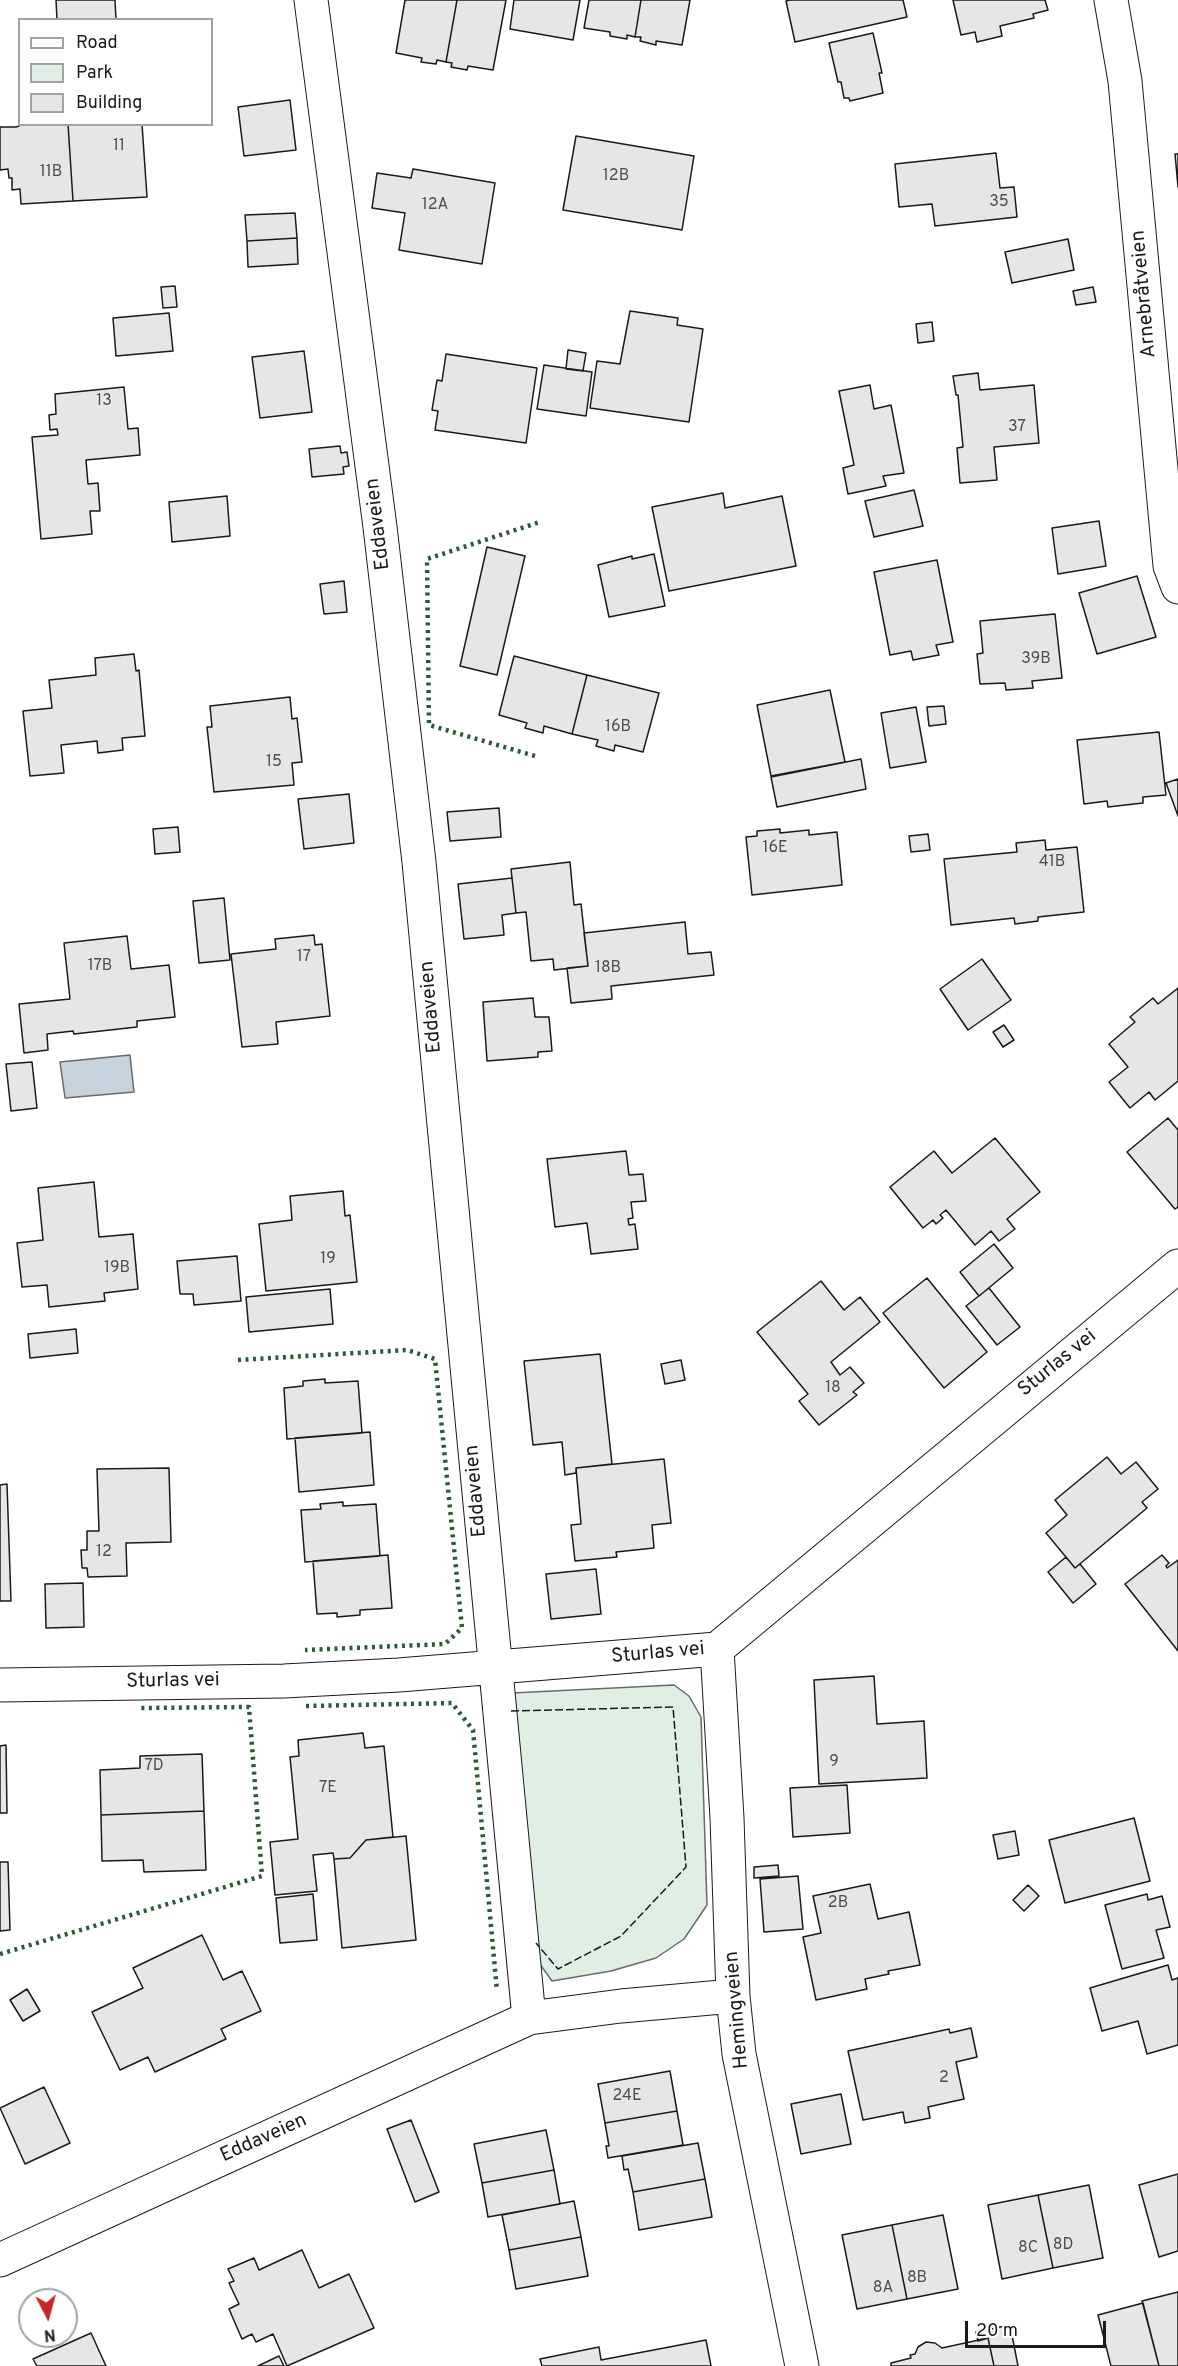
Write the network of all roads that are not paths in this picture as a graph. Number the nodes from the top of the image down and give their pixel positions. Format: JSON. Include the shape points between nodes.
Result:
{"nodes":[{"id":1,"x":311,"y":0,"type":"edge"},
{"id":2,"x":1111,"y":0,"type":"edge"},
{"id":3,"x":1178,"y":587,"type":"edge"},
{"id":4,"x":1178,"y":1266,"type":"edge"},
{"id":5,"x":717,"y":1649,"type":"junction"},
{"id":6,"x":494,"y":1668,"type":"junction"},
{"id":7,"x":0,"y":1685,"type":"edge"},
{"id":8,"x":733,"y":1996,"type":"junction"},
{"id":9,"x":529,"y":2018,"type":"junction"},
{"id":10,"x":0,"y":2260,"type":"edge"},
{"id":11,"x":802,"y":2366,"type":"edge"}],
"edges":[{"from":1,"to":6,"type":"street","name":"Eddaveien","via":[[419,862]]},
{"from":2,"to":3,"type":"street","name":"Arnebråtveien","via":[[1125,81],[1170,566]]},
{"from":4,"to":5,"type":"street","name":"Sturlas vei"},
{"from":5,"to":6,"type":"street","name":"Sturlas vei"},
{"from":5,"to":8,"type":"street","name":"Hemingveien"},
{"from":6,"to":7,"type":"street","name":"Sturlas vei","via":[[284,1681]]},
{"from":6,"to":9,"type":"street","name":"Eddaveien"},
{"from":8,"to":9,"type":"street","name":"Eddaveien"},
{"from":8,"to":11,"type":"street","name":"Hemingveien","via":[[739,2054]]},
{"from":9,"to":10,"type":"street","name":"Eddaveien"}]}
